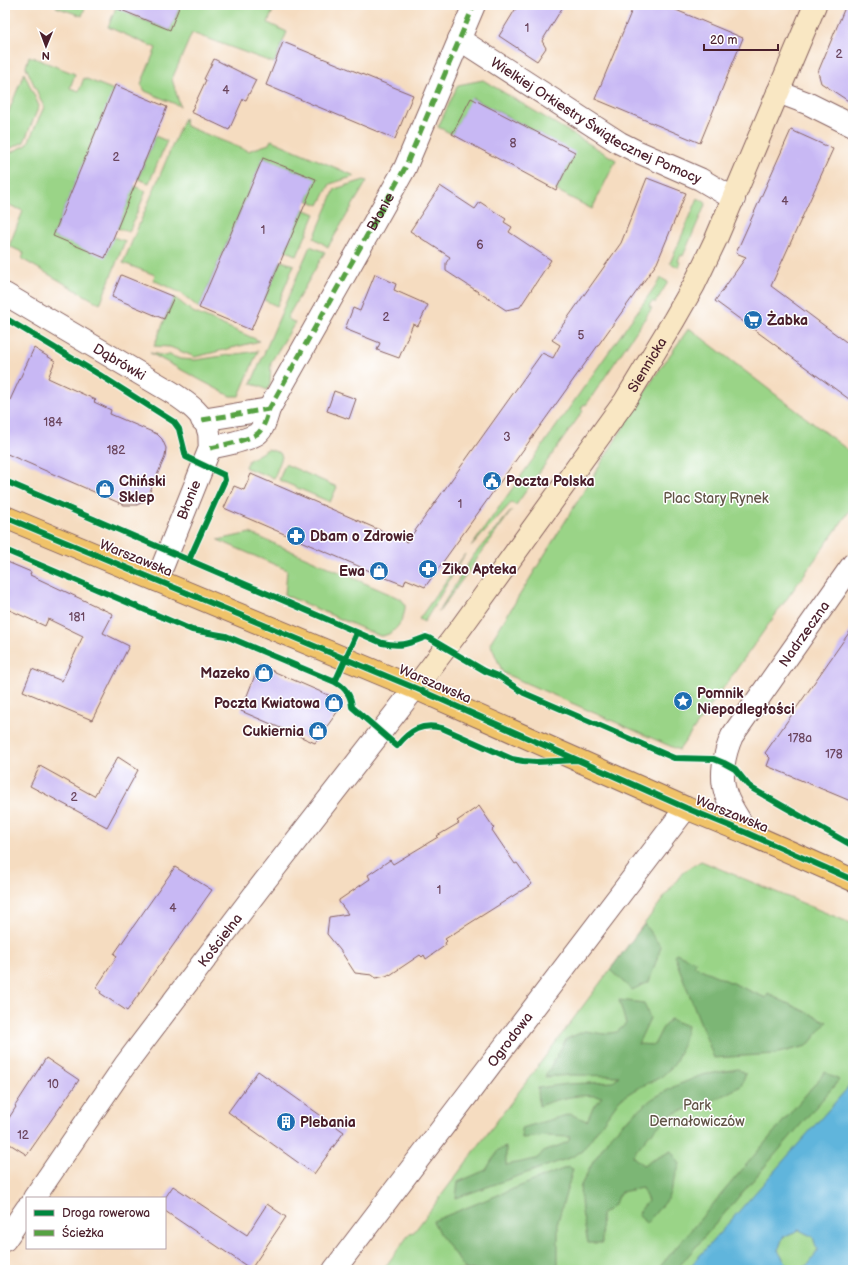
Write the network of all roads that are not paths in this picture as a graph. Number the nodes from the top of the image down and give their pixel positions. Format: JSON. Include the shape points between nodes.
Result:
{"nodes":[{"id":1,"x":474,"y":5,"type":"edge"},
{"id":2,"x":815,"y":5,"type":"edge"},
{"id":3,"x":459,"y":39,"type":"junction"},
{"id":4,"x":778,"y":92,"type":"junction"},
{"id":5,"x":853,"y":126,"type":"edge"},
{"id":6,"x":734,"y":199,"type":"junction"},
{"id":7,"x":5,"y":294,"type":"edge"},
{"id":8,"x":269,"y":409,"type":"junction"},
{"id":9,"x":202,"y":420,"type":"junction"},
{"id":10,"x":210,"y":448,"type":"junction"},
{"id":11,"x":5,"y":517,"type":"edge"},
{"id":12,"x":853,"y":564,"type":"edge"},
{"id":13,"x":157,"y":580,"type":"junction"},
{"id":14,"x":415,"y":688,"type":"junction"},
{"id":15,"x":686,"y":808,"type":"junction"},
{"id":16,"x":747,"y":833,"type":"junction"},
{"id":17,"x":853,"y":880,"type":"edge"},
{"id":18,"x":35,"y":1197,"type":"edge"},
{"id":19,"x":26,"y":1209,"type":"edge"},
{"id":20,"x":5,"y":1240,"type":"edge"},
{"id":21,"x":334,"y":1270,"type":"edge"}],
"edges":[{"from":1,"to":3,"type":"street","name":"Błonie"},
{"from":2,"to":4,"type":"main road","name":"Siennicka"},
{"from":3,"to":6,"type":"street","name":"Wielkiej Orkiestry Świątecznej Pomocy","via":[[620,143],[700,179]]},
{"from":3,"to":8,"type":"street","name":"Błonie","via":[[405,168]]},
{"from":4,"to":5,"type":"street"},
{"from":4,"to":6,"type":"main road","name":"Siennicka"},
{"from":6,"to":14,"type":"main road","name":"Siennicka","via":[[694,285],[625,401]]},
{"from":7,"to":9,"type":"street","name":"Dąbrówki","via":[[171,392],[189,404]]},
{"from":8,"to":9,"type":"street"},
{"from":8,"to":10,"type":"street","name":"Błonie","via":[[264,425],[258,433]]},
{"from":9,"to":10,"type":"street","name":"Dąbrówki","via":[[209,432]]},
{"from":10,"to":13,"type":"street","name":"Błonie"},
{"from":11,"to":13,"type":"main road","name":"Warszawska"},
{"from":12,"to":16,"type":"street","name":"Nadrzeczna","via":[[728,744],[724,763],[725,790]]},
{"from":13,"to":14,"type":"main road","name":"Warszawska"},
{"from":14,"to":15,"type":"main road","name":"Warszawska"},
{"from":14,"to":18,"type":"street","name":"Kościelna","via":[[125,1065]]},
{"from":15,"to":16,"type":"main road","name":"Warszawska"},
{"from":15,"to":21,"type":"street","name":"Ogrodowa"},
{"from":16,"to":17,"type":"main road","name":"Warszawska"},
{"from":19,"to":20,"type":"street"}]}
